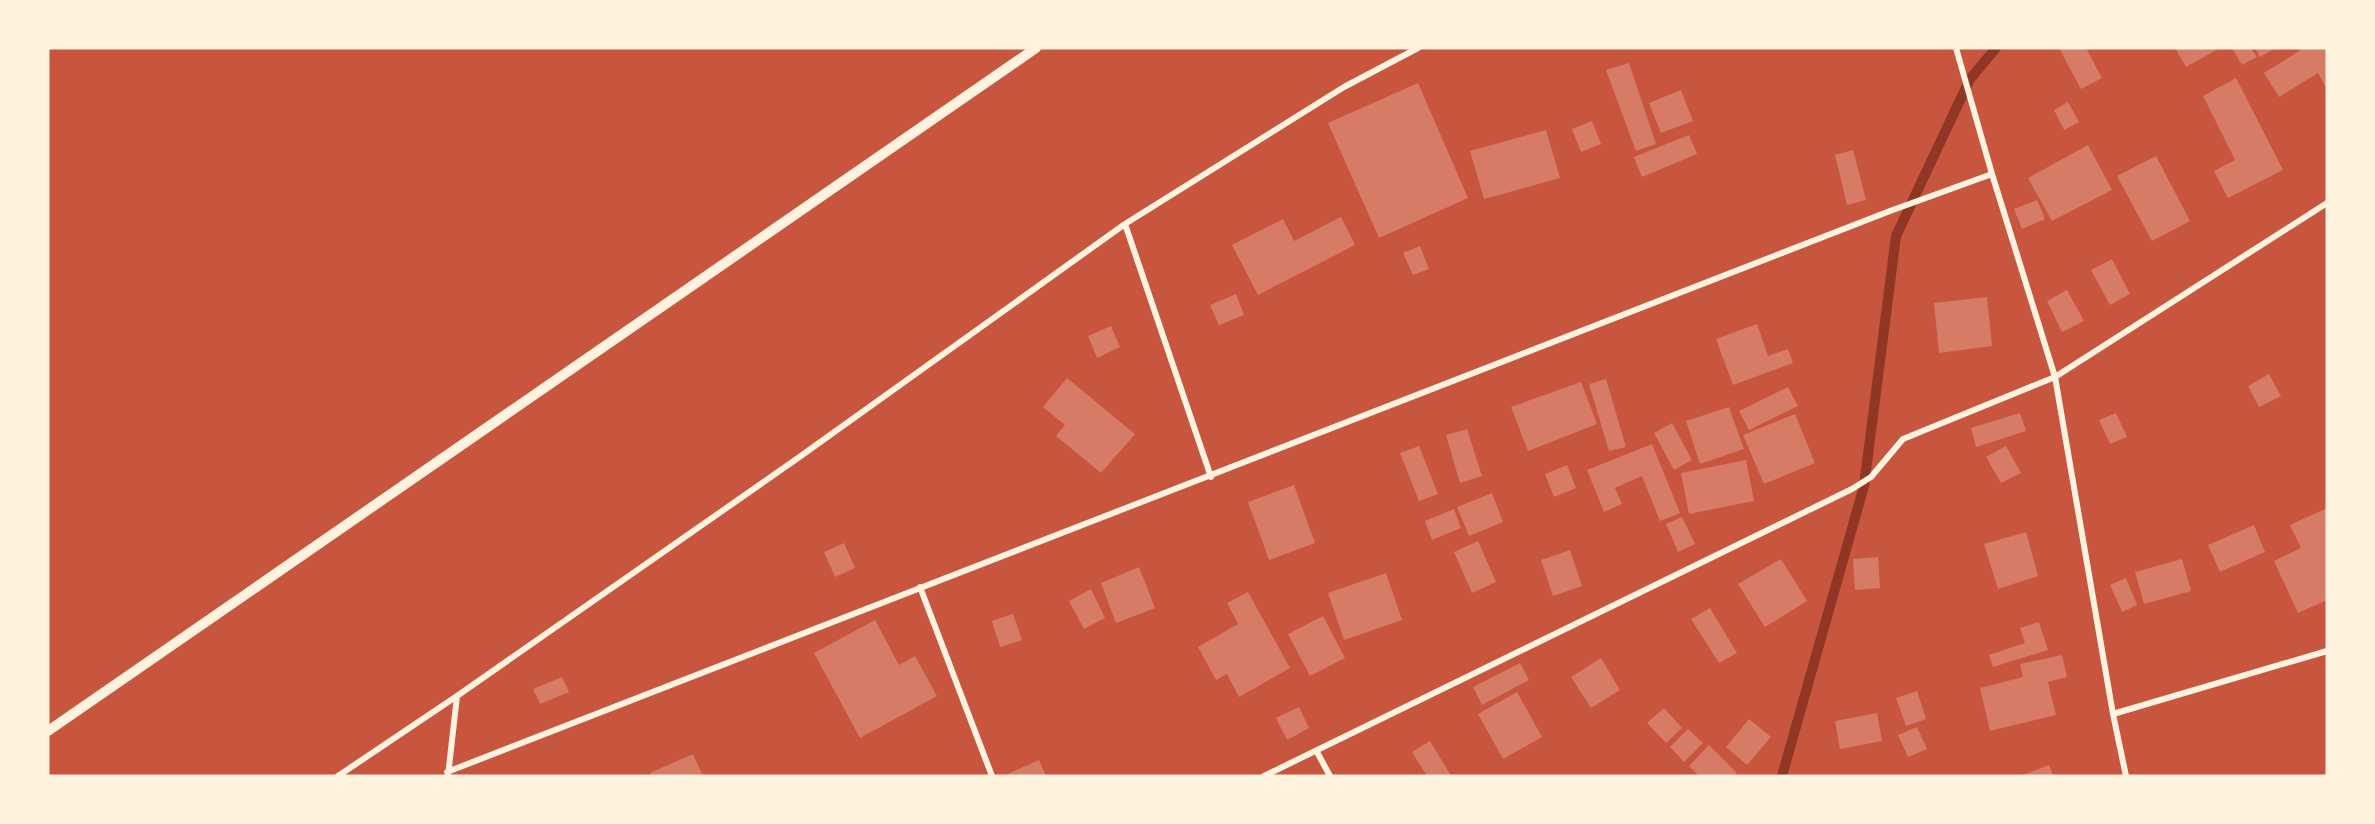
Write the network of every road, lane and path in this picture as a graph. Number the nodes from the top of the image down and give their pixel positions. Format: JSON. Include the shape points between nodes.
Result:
{"nodes":[{"id":1,"x":1036,"y":48,"type":"edge"},
{"id":2,"x":1418,"y":48,"type":"edge"},
{"id":3,"x":1956,"y":48,"type":"edge"},
{"id":4,"x":1992,"y":174,"type":"junction"},
{"id":5,"x":2327,"y":203,"type":"edge"},
{"id":6,"x":1125,"y":224,"type":"junction"},
{"id":7,"x":2055,"y":377,"type":"junction"},
{"id":8,"x":1211,"y":477,"type":"junction"},
{"id":9,"x":920,"y":587,"type":"junction"},
{"id":10,"x":2327,"y":651,"type":"edge"},
{"id":11,"x":457,"y":696,"type":"junction"},
{"id":12,"x":2113,"y":714,"type":"junction"},
{"id":13,"x":48,"y":731,"type":"edge"},
{"id":14,"x":1317,"y":752,"type":"junction"},
{"id":15,"x":448,"y":774,"type":"edge"},
{"id":16,"x":338,"y":776,"type":"edge"},
{"id":17,"x":993,"y":776,"type":"edge"},
{"id":18,"x":1264,"y":776,"type":"edge"},
{"id":19,"x":1330,"y":776,"type":"edge"},
{"id":20,"x":2126,"y":776,"type":"edge"}],
"edges":[{"from":1,"to":13,"type":"street"},
{"from":2,"to":6,"type":"street","via":[[1344,87]]},
{"from":3,"to":4,"type":"street"},
{"from":4,"to":7,"type":"street"},
{"from":4,"to":8,"type":"street"},
{"from":5,"to":7,"type":"street"},
{"from":6,"to":8,"type":"street"},
{"from":6,"to":11,"type":"street"},
{"from":7,"to":12,"type":"street"},
{"from":7,"to":14,"type":"street","via":[[1903,439],[1871,477],[1852,489]]},
{"from":8,"to":9,"type":"street"},
{"from":9,"to":15,"type":"street"},
{"from":9,"to":17,"type":"street"},
{"from":10,"to":12,"type":"street"},
{"from":11,"to":15,"type":"street"},
{"from":11,"to":16,"type":"street"},
{"from":12,"to":20,"type":"street"},
{"from":14,"to":18,"type":"street"},
{"from":14,"to":19,"type":"street"}]}
